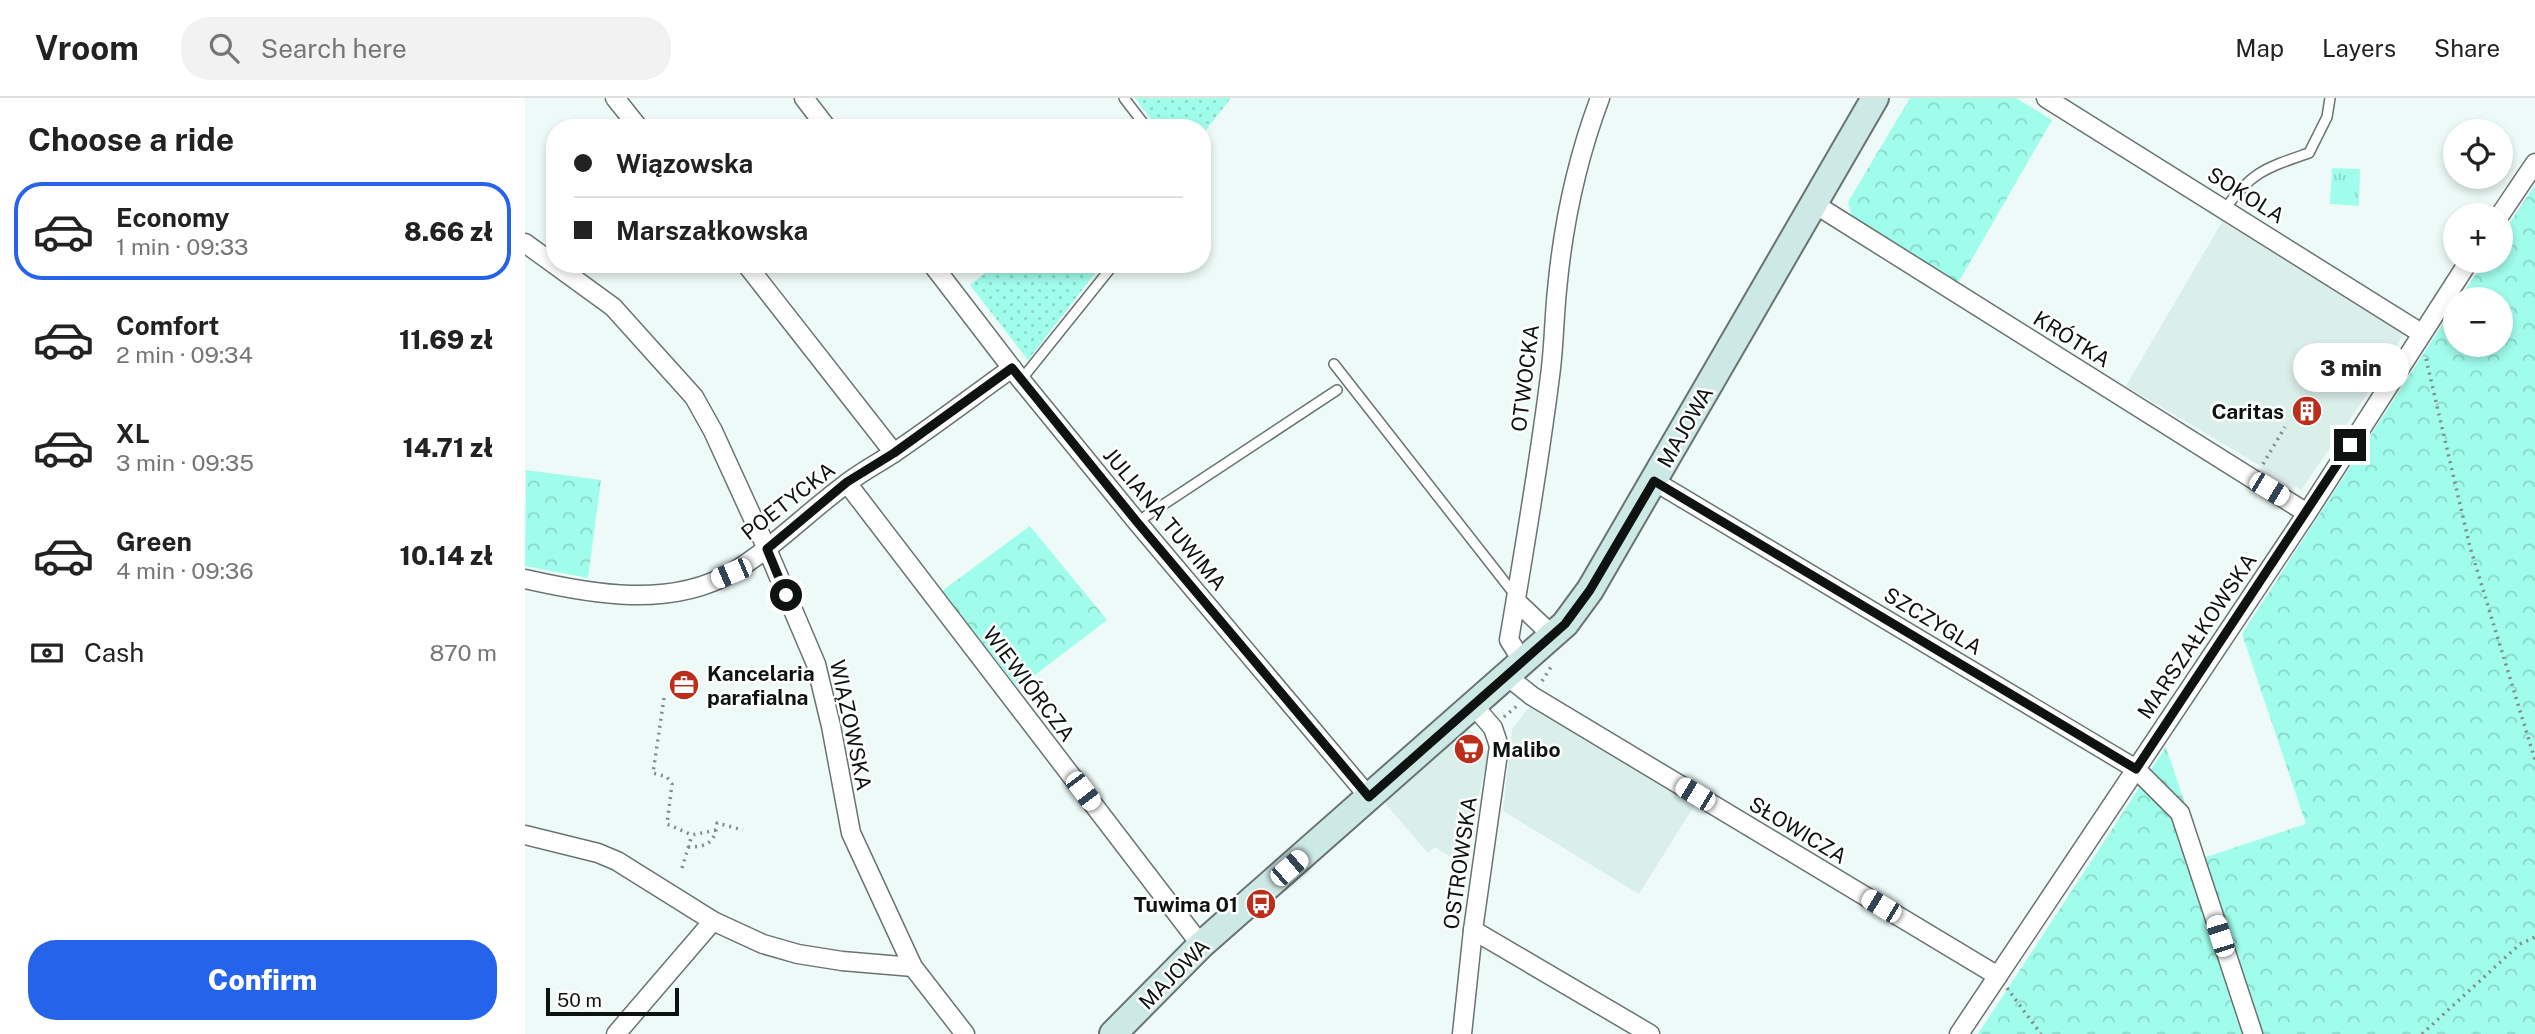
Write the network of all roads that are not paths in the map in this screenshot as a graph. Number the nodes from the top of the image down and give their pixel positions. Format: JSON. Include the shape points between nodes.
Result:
{"nodes":[{"id":1,"x":615,"y":98,"type":"edge"},
{"id":2,"x":804,"y":98,"type":"edge"},
{"id":3,"x":1125,"y":98,"type":"edge"},
{"id":4,"x":1600,"y":98,"type":"edge"},
{"id":5,"x":1875,"y":98,"type":"edge"},
{"id":6,"x":2046,"y":98,"type":"edge"},
{"id":7,"x":2330,"y":98,"type":"edge"},
{"id":8,"x":632,"y":119,"type":"edge"},
{"id":9,"x":820,"y":119,"type":"edge"},
{"id":10,"x":1140,"y":119,"type":"edge"},
{"id":11,"x":2535,"y":163,"type":"edge"},
{"id":12,"x":1813,"y":203,"type":"junction"},
{"id":13,"x":2508,"y":203,"type":"edge"},
{"id":14,"x":2225,"y":209,"type":"junction"},
{"id":15,"x":525,"y":243,"type":"edge"},
{"id":16,"x":546,"y":258,"type":"edge"},
{"id":17,"x":566,"y":273,"type":"edge"},
{"id":18,"x":753,"y":273,"type":"edge"},
{"id":19,"x":939,"y":273,"type":"edge"},
{"id":20,"x":1106,"y":273,"type":"edge"},
{"id":21,"x":2461,"y":273,"type":"edge"},
{"id":22,"x":2421,"y":333,"type":"junction"},
{"id":23,"x":1334,"y":364,"type":"dead end"},
{"id":24,"x":1016,"y":374,"type":"junction"},
{"id":25,"x":1337,"y":390,"type":"dead end"},
{"id":26,"x":894,"y":453,"type":"junction"},
{"id":27,"x":1654,"y":481,"type":"junction"},
{"id":28,"x":847,"y":482,"type":"junction"},
{"id":29,"x":2307,"y":513,"type":"junction"},
{"id":30,"x":1137,"y":522,"type":"junction"},
{"id":31,"x":767,"y":549,"type":"junction"},
{"id":32,"x":525,"y":579,"type":"edge"},
{"id":33,"x":1516,"y":599,"type":"junction"},
{"id":34,"x":1553,"y":636,"type":"junction"},
{"id":35,"x":1515,"y":669,"type":"junction"},
{"id":36,"x":1474,"y":706,"type":"junction"},
{"id":37,"x":2136,"y":769,"type":"junction"},
{"id":38,"x":1369,"y":797,"type":"junction"},
{"id":39,"x":525,"y":835,"type":"edge"},
{"id":40,"x":713,"y":921,"type":"junction"},
{"id":41,"x":1473,"y":930,"type":"junction"},
{"id":42,"x":1201,"y":946,"type":"junction"},
{"id":43,"x":913,"y":967,"type":"junction"},
{"id":44,"x":1998,"y":975,"type":"junction"},
{"id":45,"x":953,"y":1030,"type":"edge"},
{"id":46,"x":616,"y":1034,"type":"edge"},
{"id":47,"x":1113,"y":1034,"type":"edge"},
{"id":48,"x":1462,"y":1034,"type":"edge"},
{"id":49,"x":1650,"y":1034,"type":"edge"},
{"id":50,"x":1959,"y":1034,"type":"edge"},
{"id":51,"x":2253,"y":1034,"type":"edge"}],
"edges":[{"from":1,"to":8,"type":"street"},
{"from":2,"to":9,"type":"street"},
{"from":3,"to":10,"type":"lane"},
{"from":4,"to":33,"type":"street","name":"OTWOCKA","via":[[1569,207],[1551,374]]},
{"from":5,"to":12,"type":"street","name":"MAJOWA"},
{"from":6,"to":14,"type":"street","name":"SOKOLA"},
{"from":7,"to":14,"type":"lane","via":[[2327,117],[2309,153],[2266,168],[2241,186]]},
{"from":11,"to":13,"type":"street"},
{"from":12,"to":27,"type":"street","name":"MAJOWA"},
{"from":12,"to":29,"type":"street","name":"KRÓTKA"},
{"from":14,"to":22,"type":"street","name":"SOKOLA"},
{"from":15,"to":16,"type":"street","name":"WIĄZOWSKA"},
{"from":17,"to":31,"type":"street","name":"WIĄZOWSKA","via":[[613,307],[694,397]]},
{"from":18,"to":26,"type":"street"},
{"from":19,"to":24,"type":"street","name":"JULIANA TUWIMA"},
{"from":20,"to":24,"type":"lane"},
{"from":21,"to":22,"type":"street","name":"MARSZAŁKOWSKA"},
{"from":22,"to":29,"type":"street","name":"MARSZAŁKOWSKA"},
{"from":23,"to":33,"type":"lane"},
{"from":24,"to":26,"type":"street","name":"POETYCKA"},
{"from":24,"to":30,"type":"street","name":"JULIANA TUWIMA"},
{"from":25,"to":30,"type":"lane"},
{"from":26,"to":28,"type":"street","name":"POETYCKA"},
{"from":27,"to":34,"type":"street","name":"MAJOWA","via":[[1590,590]]},
{"from":27,"to":37,"type":"street","name":"SZCZYGLA"},
{"from":28,"to":31,"type":"street","name":"POETYCKA"},
{"from":28,"to":42,"type":"street","name":"WIEWIÓRCZA"},
{"from":29,"to":37,"type":"street","name":"MARSZAŁKOWSKA"},
{"from":30,"to":38,"type":"street","name":"JULIANA TUWIMA"},
{"from":31,"to":32,"type":"street","name":"POETYCKA","via":[[731,573],[695,588],[637,596]]},
{"from":31,"to":43,"type":"street","name":"WIĄZOWSKA","via":[[816,664],[851,834]]},
{"from":33,"to":34,"type":"street"},
{"from":33,"to":35,"type":"street","name":"OTWOCKA","via":[[1509,640]]},
{"from":34,"to":35,"type":"street","name":"MAJOWA"},
{"from":35,"to":36,"type":"street","name":"MAJOWA"},
{"from":35,"to":44,"type":"street","name":"SŁOWICZA","via":[[1532,696]]},
{"from":36,"to":38,"type":"street","name":"MAJOWA"},
{"from":36,"to":41,"type":"street","name":"OSTROWSKA","via":[[1493,728],[1499,746]]},
{"from":37,"to":44,"type":"street","name":"MARSZAŁKOWSKA"},
{"from":37,"to":51,"type":"street","name":"SZCZYGLA","via":[[2180,813]]},
{"from":38,"to":42,"type":"street","name":"MAJOWA"},
{"from":39,"to":40,"type":"street","via":[[617,861]]},
{"from":40,"to":43,"type":"street","via":[[762,944],[798,954]]},
{"from":40,"to":46,"type":"street"},
{"from":41,"to":48,"type":"street","name":"OSTROWSKA"},
{"from":41,"to":49,"type":"street"},
{"from":42,"to":47,"type":"street","name":"MAJOWA"},
{"from":43,"to":45,"type":"street","name":"WIĄZOWSKA"},
{"from":44,"to":50,"type":"street","name":"MARSZAŁKOWSKA"}]}
